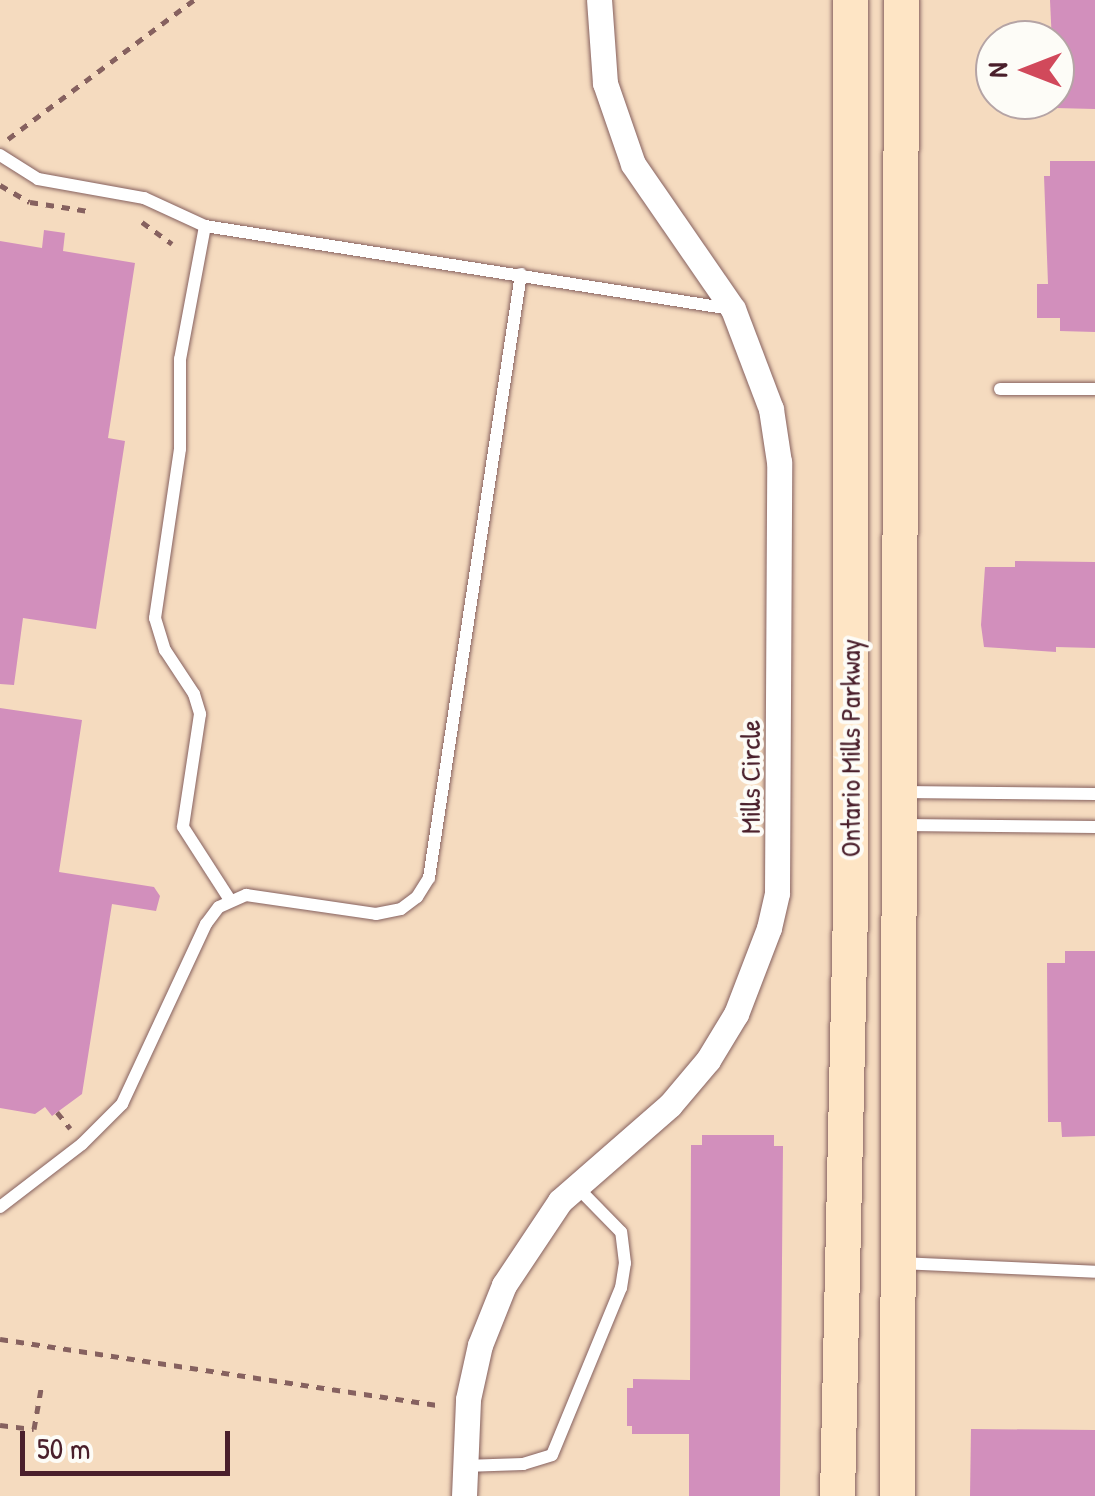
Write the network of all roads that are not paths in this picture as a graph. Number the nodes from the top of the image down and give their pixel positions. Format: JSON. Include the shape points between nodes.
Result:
{"nodes":[{"id":1,"x":598,"y":0,"type":"edge"},
{"id":2,"x":850,"y":0,"type":"edge"},
{"id":3,"x":901,"y":0,"type":"edge"},
{"id":4,"x":0,"y":155,"type":"edge"},
{"id":5,"x":205,"y":226,"type":"junction"},
{"id":6,"x":522,"y":274,"type":"junction"},
{"id":7,"x":733,"y":309,"type":"junction"},
{"id":8,"x":1000,"y":389,"type":"dead end"},
{"id":9,"x":1095,"y":389,"type":"edge"},
{"id":10,"x":1095,"y":794,"type":"edge"},
{"id":11,"x":896,"y":809,"type":"junction"},
{"id":12,"x":1095,"y":827,"type":"edge"},
{"id":13,"x":230,"y":900,"type":"junction"},
{"id":14,"x":576,"y":1186,"type":"junction"},
{"id":15,"x":0,"y":1207,"type":"edge"},
{"id":16,"x":897,"y":1263,"type":"junction"},
{"id":17,"x":1095,"y":1272,"type":"edge"},
{"id":18,"x":464,"y":1466,"type":"junction"},
{"id":19,"x":464,"y":1496,"type":"edge"},
{"id":20,"x":837,"y":1496,"type":"edge"},
{"id":21,"x":897,"y":1496,"type":"edge"}],
"edges":[{"from":1,"to":7,"type":"street","name":"Mills Circle","via":[[606,83],[633,164]]},
{"from":2,"to":20,"type":"main road","name":"Ontario Mills Parkway","via":[[850,911]]},
{"from":3,"to":11,"type":"main road","name":"Ontario Mills Parkway"},
{"from":4,"to":5,"type":"lane","via":[[38,179],[144,198]]},
{"from":5,"to":6,"type":"lane"},
{"from":5,"to":13,"type":"lane","via":[[180,359],[180,449],[156,618],[165,650],[200,714],[183,828]]},
{"from":6,"to":7,"type":"lane"},
{"from":6,"to":13,"type":"lane","via":[[430,878],[401,909],[376,914],[246,895]]},
{"from":7,"to":14,"type":"street","name":"Mills Circle","via":[[764,384],[779,462],[777,893],[736,1014],[708,1060],[670,1105]]},
{"from":8,"to":9,"type":"lane"},
{"from":10,"to":11,"type":"lane"},
{"from":11,"to":12,"type":"lane"},
{"from":11,"to":16,"type":"main road","name":"Ontario Mills Parkway"},
{"from":13,"to":15,"type":"lane","via":[[206,924],[122,1104]]},
{"from":14,"to":18,"type":"street","name":"Mills Circle","via":[[529,1241],[504,1285],[480,1345]]},
{"from":14,"to":18,"type":"lane","via":[[621,1232],[621,1288],[552,1455],[523,1464]]},
{"from":16,"to":17,"type":"lane"},
{"from":16,"to":21,"type":"main road","name":"Ontario Mills Parkway"},
{"from":18,"to":19,"type":"street","name":"Mills Circle"}]}
